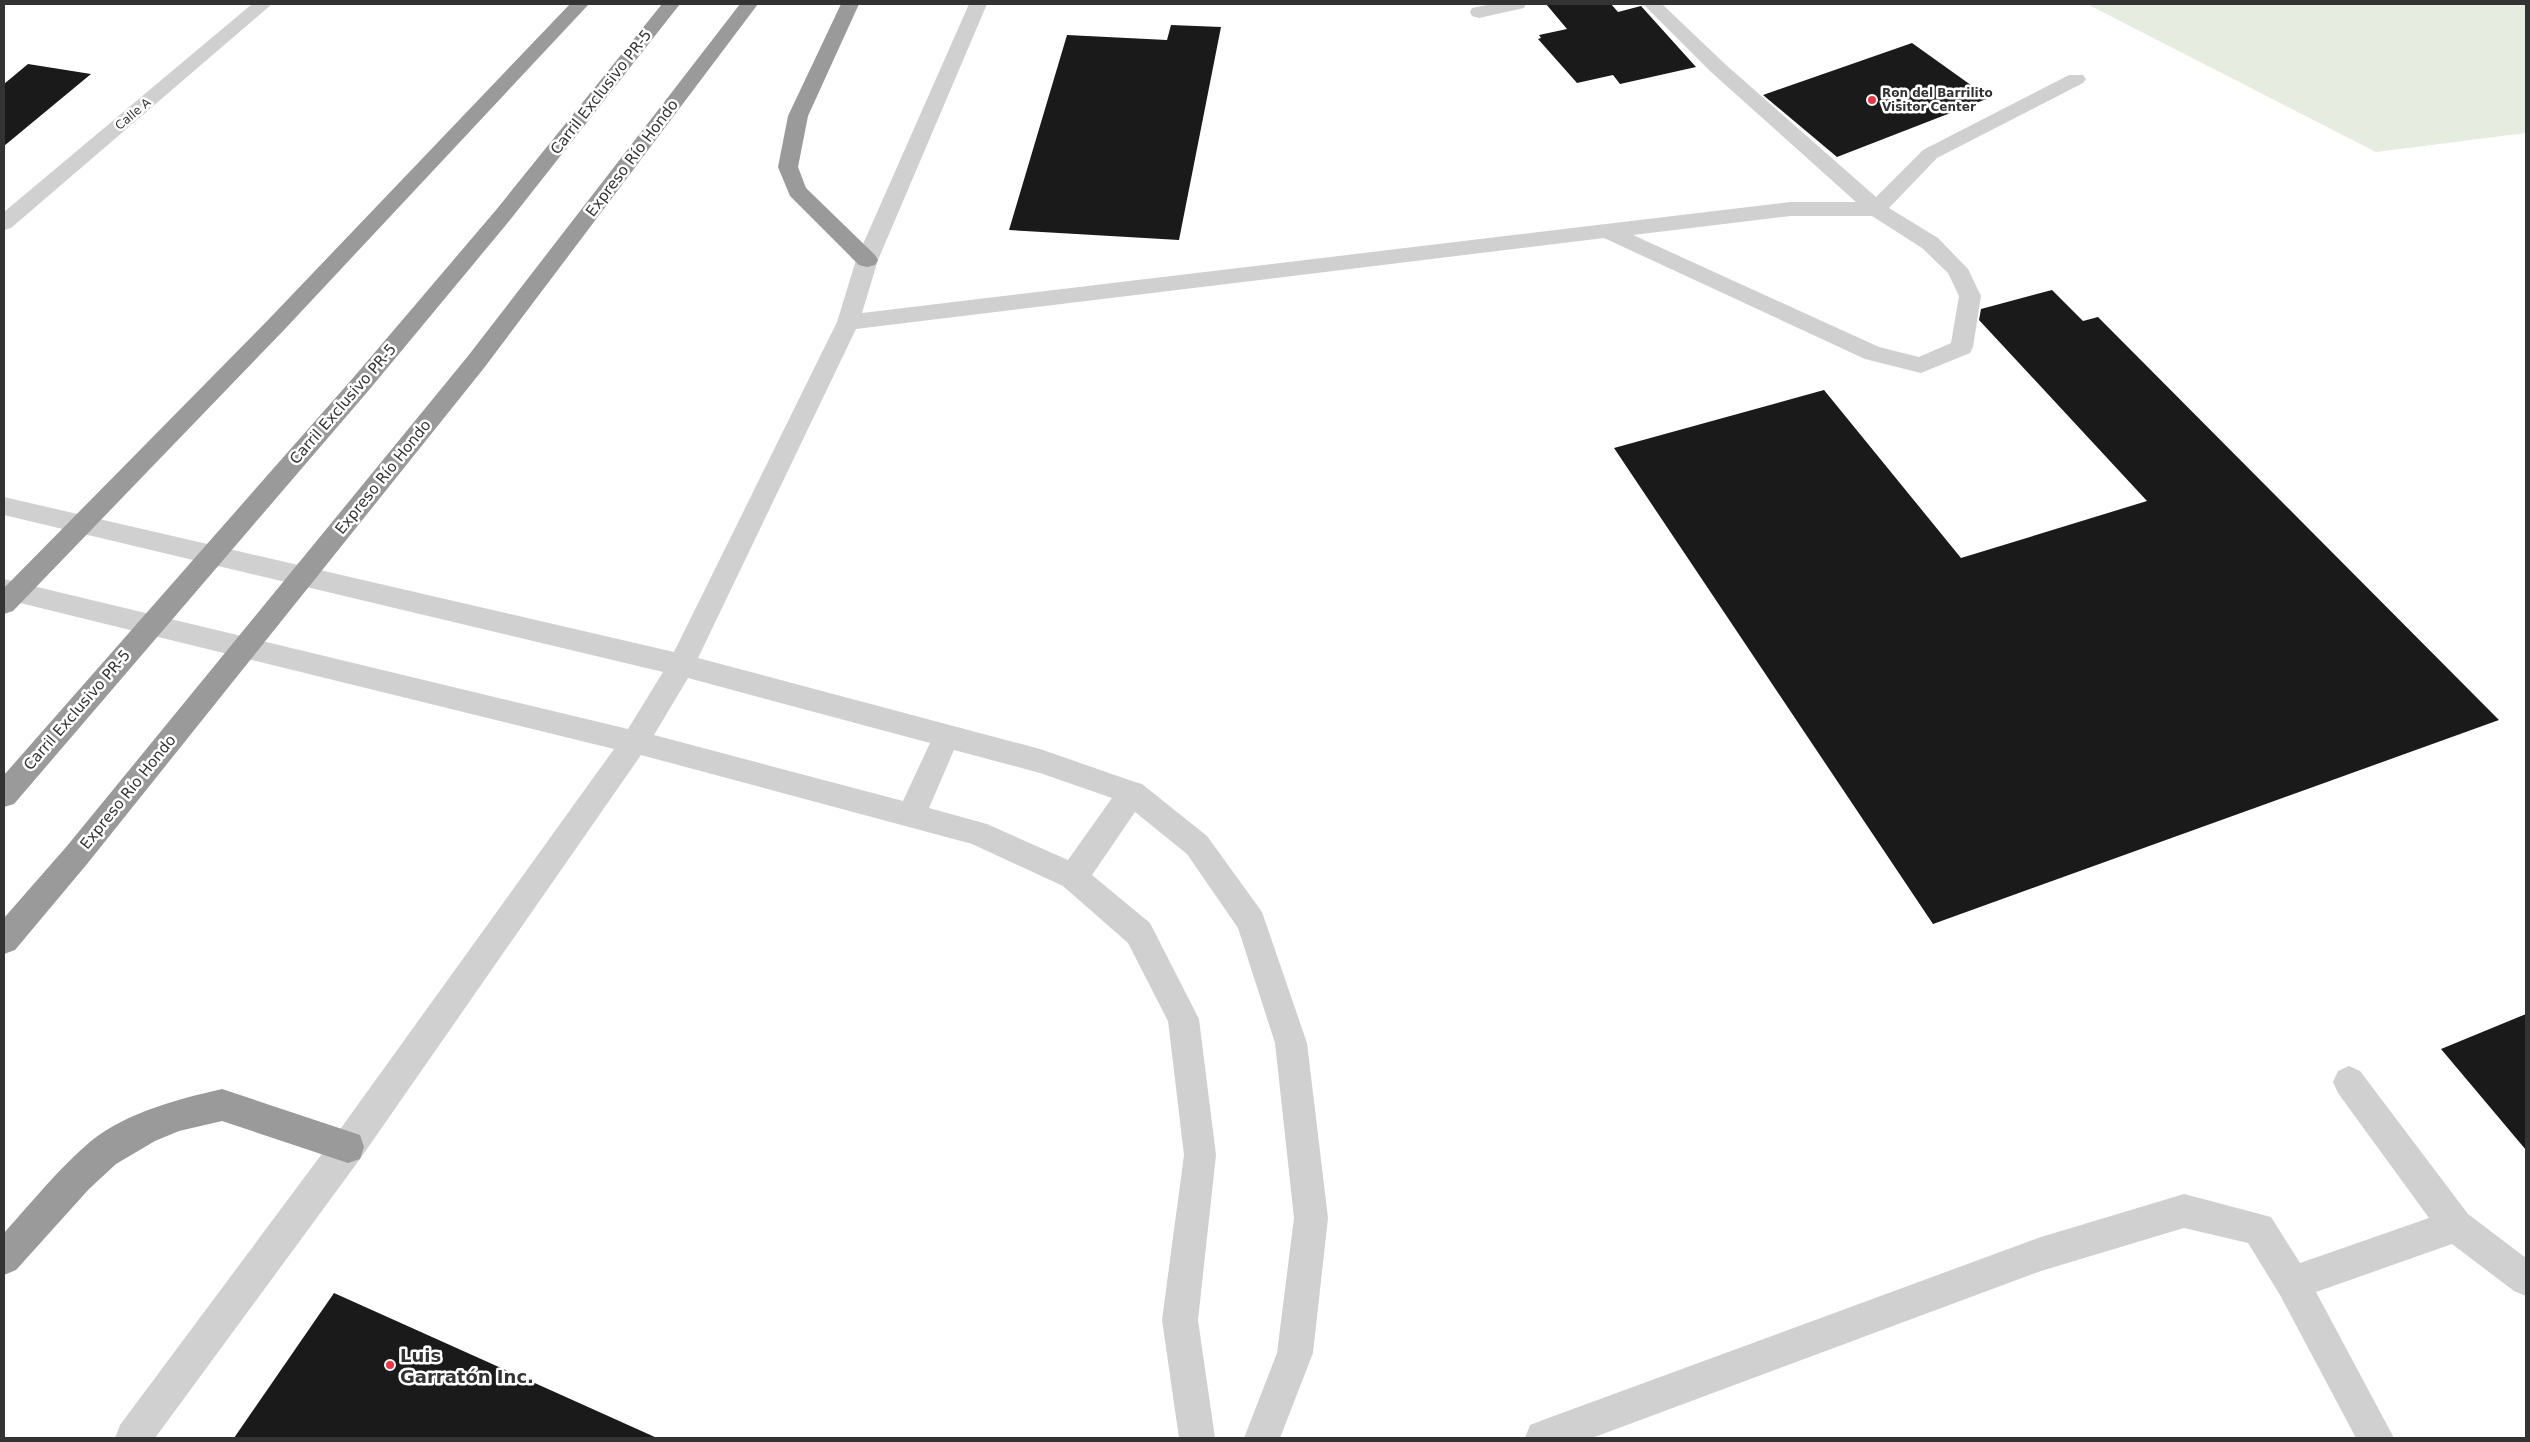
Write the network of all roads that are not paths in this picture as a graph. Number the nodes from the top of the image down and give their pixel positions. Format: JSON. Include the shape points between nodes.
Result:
{"nodes":[{"id":1,"x":263,"y":4,"type":"edge"},
{"id":2,"x":580,"y":4,"type":"edge"},
{"id":3,"x":671,"y":4,"type":"edge"},
{"id":4,"x":749,"y":4,"type":"edge"},
{"id":5,"x":850,"y":4,"type":"edge"},
{"id":6,"x":978,"y":4,"type":"edge"},
{"id":7,"x":1517,"y":4,"type":"edge"},
{"id":8,"x":1652,"y":4,"type":"edge"},
{"id":9,"x":1479,"y":12,"type":"dead end"},
{"id":10,"x":2076,"y":79,"type":"dead end"},
{"id":11,"x":1876,"y":209,"type":"junction"},
{"id":12,"x":5,"y":221,"type":"edge"},
{"id":13,"x":1607,"y":231,"type":"junction"},
{"id":14,"x":867,"y":260,"type":"junction"},
{"id":15,"x":848,"y":322,"type":"junction"},
{"id":16,"x":4,"y":506,"type":"edge"},
{"id":17,"x":4,"y":589,"type":"edge"},
{"id":18,"x":4,"y":604,"type":"edge"},
{"id":19,"x":681,"y":665,"type":"junction"},
{"id":20,"x":946,"y":735,"type":"junction"},
{"id":21,"x":635,"y":742,"type":"junction"},
{"id":22,"x":1132,"y":793,"type":"junction"},
{"id":23,"x":4,"y":795,"type":"edge"},
{"id":24,"x":911,"y":816,"type":"junction"},
{"id":25,"x":1073,"y":876,"type":"junction"},
{"id":26,"x":4,"y":940,"type":"edge"},
{"id":27,"x":2349,"y":1082,"type":"dead end"},
{"id":28,"x":348,"y":1147,"type":"junction"},
{"id":29,"x":2456,"y":1226,"type":"junction"},
{"id":30,"x":4,"y":1258,"type":"edge"},
{"id":31,"x":2526,"y":1279,"type":"edge"},
{"id":32,"x":2292,"y":1283,"type":"junction"},
{"id":33,"x":133,"y":1438,"type":"edge"},
{"id":34,"x":1197,"y":1438,"type":"edge"},
{"id":35,"x":1262,"y":1438,"type":"edge"},
{"id":36,"x":1543,"y":1438,"type":"edge"},
{"id":37,"x":2376,"y":1438,"type":"edge"}],
"edges":[{"from":1,"to":12,"type":"street","name":"Calle A"},
{"from":2,"to":18,"type":"highway","via":[[276,325]]},
{"from":3,"to":23,"type":"highway","name":"Carril Exclusivo PR-5","via":[[503,215],[361,384]]},
{"from":4,"to":26,"type":"highway","name":"Expreso Río Hondo","via":[[476,362],[77,855]]},
{"from":5,"to":14,"type":"highway","via":[[798,116],[788,167],[797,191]]},
{"from":6,"to":14,"type":"street"},
{"from":7,"to":9,"type":"street"},
{"from":8,"to":11,"type":"street","via":[[1718,68]]},
{"from":10,"to":11,"type":"street","via":[[1930,154]]},
{"from":11,"to":13,"type":"street","via":[[1790,209]]},
{"from":11,"to":13,"type":"street","via":[[1930,243],[1957,269],[1970,296],[1962,347],[1921,364],[1873,353]]},
{"from":13,"to":15,"type":"street"},
{"from":14,"to":15,"type":"street"},
{"from":15,"to":19,"type":"street"},
{"from":16,"to":19,"type":"street"},
{"from":17,"to":21,"type":"street"},
{"from":19,"to":20,"type":"street"},
{"from":19,"to":21,"type":"street"},
{"from":20,"to":22,"type":"street","via":[[1040,761]]},
{"from":20,"to":24,"type":"street"},
{"from":21,"to":24,"type":"street"},
{"from":21,"to":28,"type":"street"},
{"from":22,"to":25,"type":"street"},
{"from":22,"to":35,"type":"street","via":[[1197,845],[1251,922],[1291,1043],[1311,1218],[1295,1353]]},
{"from":24,"to":25,"type":"street","via":[[977,833]]},
{"from":25,"to":34,"type":"street","via":[[1139,933],[1183,1019],[1200,1155],[1180,1320]]},
{"from":27,"to":29,"type":"street"},
{"from":28,"to":30,"type":"highway","via":[[222,1105],[179,1115],[144,1129],[104,1152]]},
{"from":28,"to":33,"type":"street"},
{"from":29,"to":31,"type":"street"},
{"from":29,"to":32,"type":"street"},
{"from":32,"to":36,"type":"street","via":[[2259,1229],[2184,1211],[2042,1254]]},
{"from":32,"to":37,"type":"street"}]}
